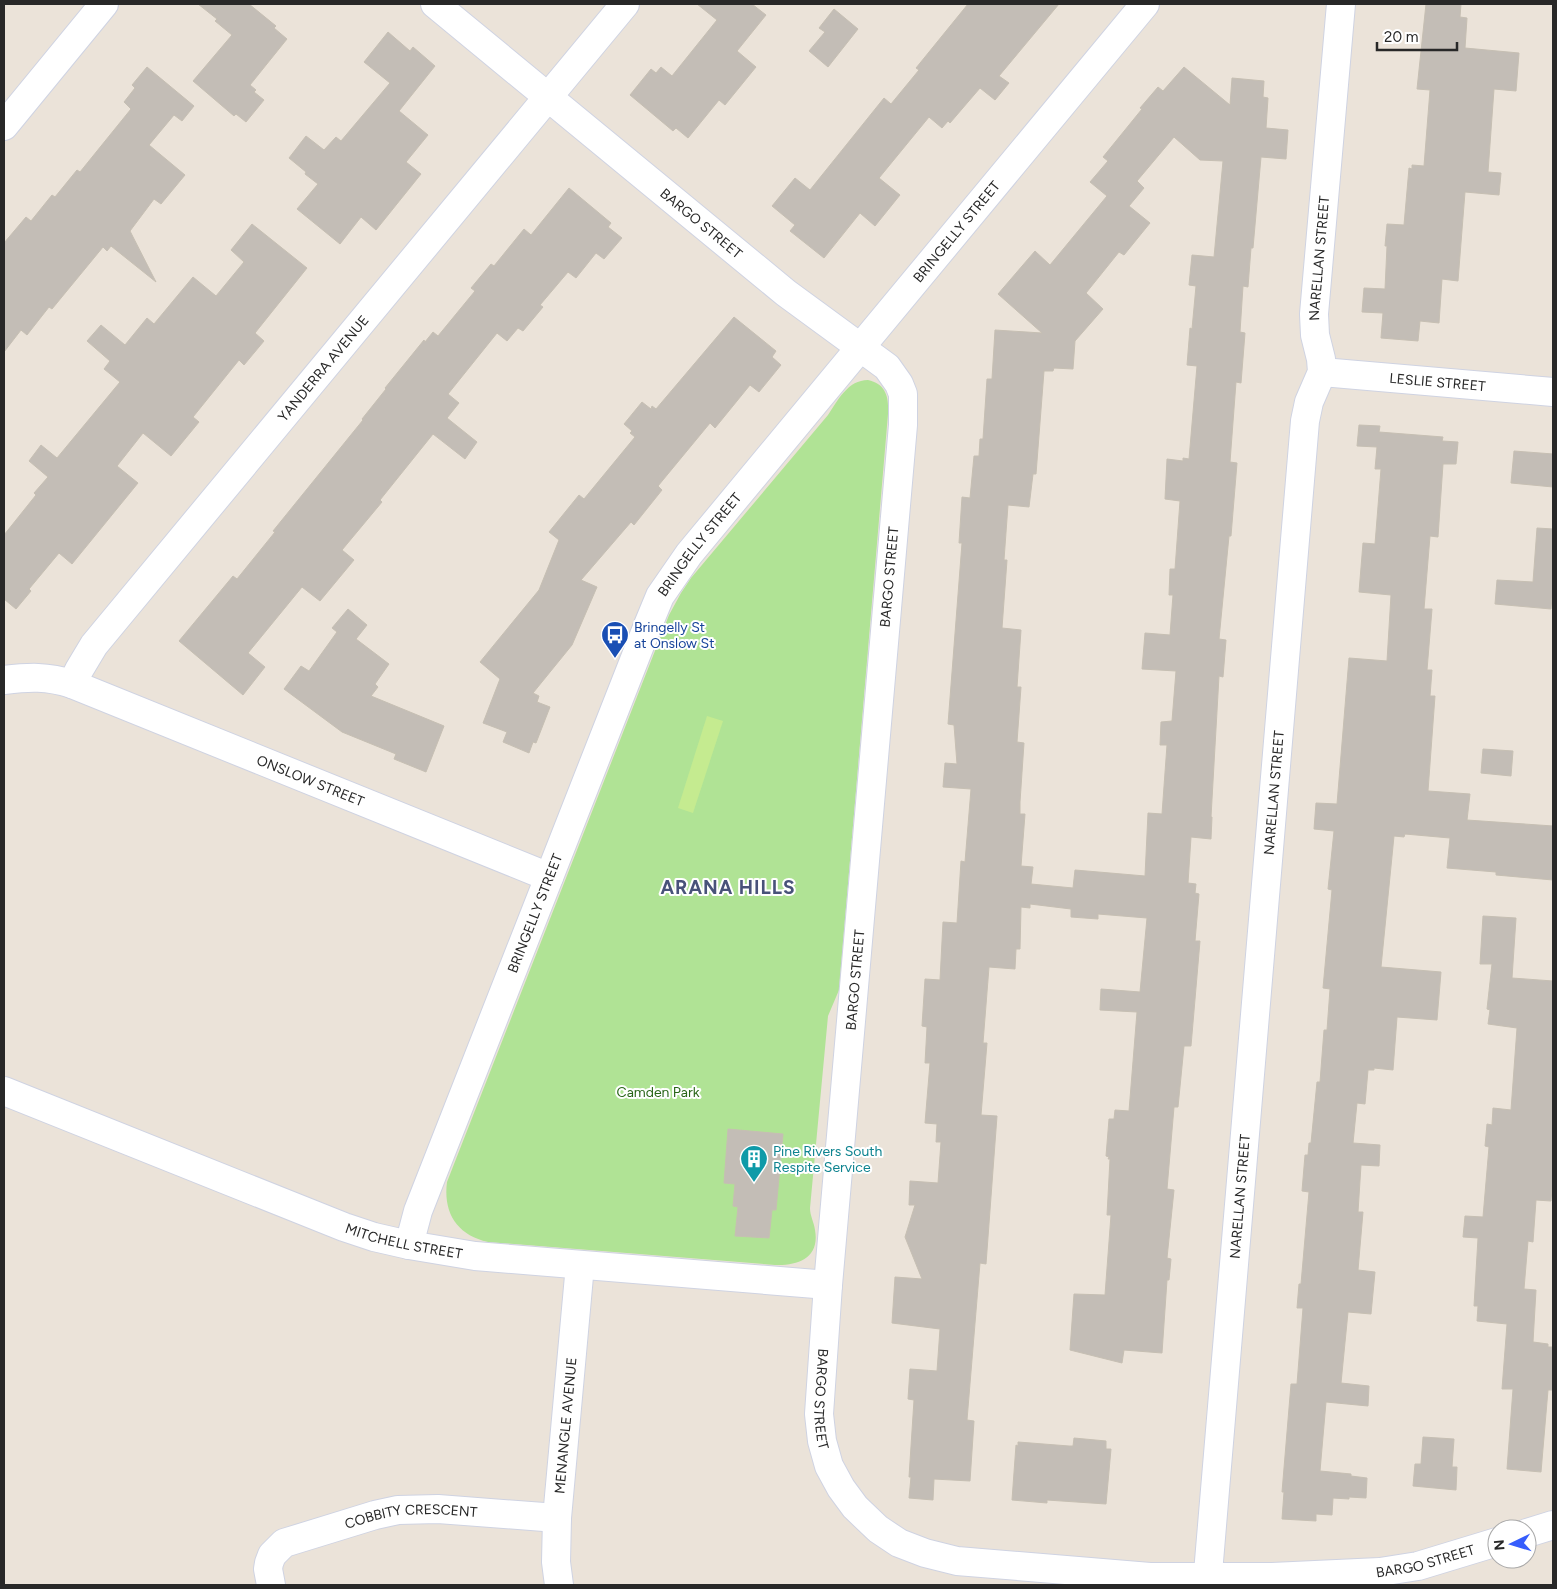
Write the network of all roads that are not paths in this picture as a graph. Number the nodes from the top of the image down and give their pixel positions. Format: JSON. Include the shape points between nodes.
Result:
{"nodes":[{"id":1,"x":104,"y":4,"type":"edge"},
{"id":2,"x":435,"y":4,"type":"edge"},
{"id":3,"x":625,"y":4,"type":"edge"},
{"id":4,"x":1145,"y":4,"type":"edge"},
{"id":5,"x":1341,"y":4,"type":"edge"},
{"id":6,"x":548,"y":97,"type":"junction"},
{"id":7,"x":4,"y":126,"type":"edge"},
{"id":8,"x":862,"y":347,"type":"junction"},
{"id":9,"x":1322,"y":372,"type":"junction"},
{"id":10,"x":1553,"y":392,"type":"edge"},
{"id":11,"x":4,"y":680,"type":"edge"},
{"id":12,"x":72,"y":684,"type":"junction"},
{"id":13,"x":550,"y":877,"type":"junction"},
{"id":14,"x":4,"y":1092,"type":"edge"},
{"id":15,"x":409,"y":1246,"type":"junction"},
{"id":16,"x":580,"y":1265,"type":"junction"},
{"id":17,"x":828,"y":1285,"type":"junction"},
{"id":18,"x":557,"y":1518,"type":"junction"},
{"id":19,"x":1553,"y":1525,"type":"edge"},
{"id":20,"x":1537,"y":1530,"type":"edge"},
{"id":21,"x":1487,"y":1545,"type":"edge"},
{"id":22,"x":1208,"y":1582,"type":"edge"},
{"id":23,"x":271,"y":1585,"type":"edge"},
{"id":24,"x":559,"y":1585,"type":"edge"}],
"edges":[{"from":1,"to":7,"type":"street"},
{"from":2,"to":6,"type":"street","name":"BARGO STREET"},
{"from":3,"to":6,"type":"street","name":"YANDERRA AVENUE"},
{"from":4,"to":8,"type":"street","name":"BRINGELLY STREET"},
{"from":5,"to":9,"type":"street","name":"NARELLAN STREET","via":[[1314,314]]},
{"from":6,"to":8,"type":"street","name":"BARGO STREET","via":[[786,293]]},
{"from":6,"to":12,"type":"street","name":"YANDERRA AVENUE","via":[[94,645]]},
{"from":8,"to":13,"type":"street","name":"BRINGELLY STREET","via":[[689,554],[660,596]]},
{"from":8,"to":17,"type":"street","name":"BARGO STREET","via":[[887,366],[900,384],[902,425]]},
{"from":9,"to":10,"type":"street","name":"LESLIE STREET"},
{"from":9,"to":22,"type":"street","name":"NARELLAN STREET","via":[[1309,402],[1306,421]]},
{"from":11,"to":12,"type":"street","via":[[39,677]]},
{"from":12,"to":13,"type":"street","name":"ONSLOW STREET"},
{"from":13,"to":15,"type":"street","name":"BRINGELLY STREET","via":[[418,1211]]},
{"from":14,"to":15,"type":"street","name":"MITCHELL STREET","via":[[344,1227]]},
{"from":15,"to":16,"type":"street","name":"MITCHELL STREET","via":[[475,1256]]},
{"from":16,"to":17,"type":"street","name":"MITCHELL STREET"},
{"from":16,"to":18,"type":"street","name":"MENANGLE AVENUE"},
{"from":17,"to":22,"type":"street","name":"BARGO STREET","via":[[819,1414],[822,1441],[829,1466],[841,1488],[878,1529],[899,1543],[957,1561]]},
{"from":18,"to":23,"type":"street","name":"COBBITY CRESCENT","via":[[438,1509],[398,1510],[375,1515],[264,1551]]},
{"from":18,"to":24,"type":"street","name":"MENANGLE AVENUE"},
{"from":19,"to":20,"type":"street"},
{"from":21,"to":22,"type":"street","name":"BARGO STREET","via":[[1418,1566],[1380,1572]]}]}
